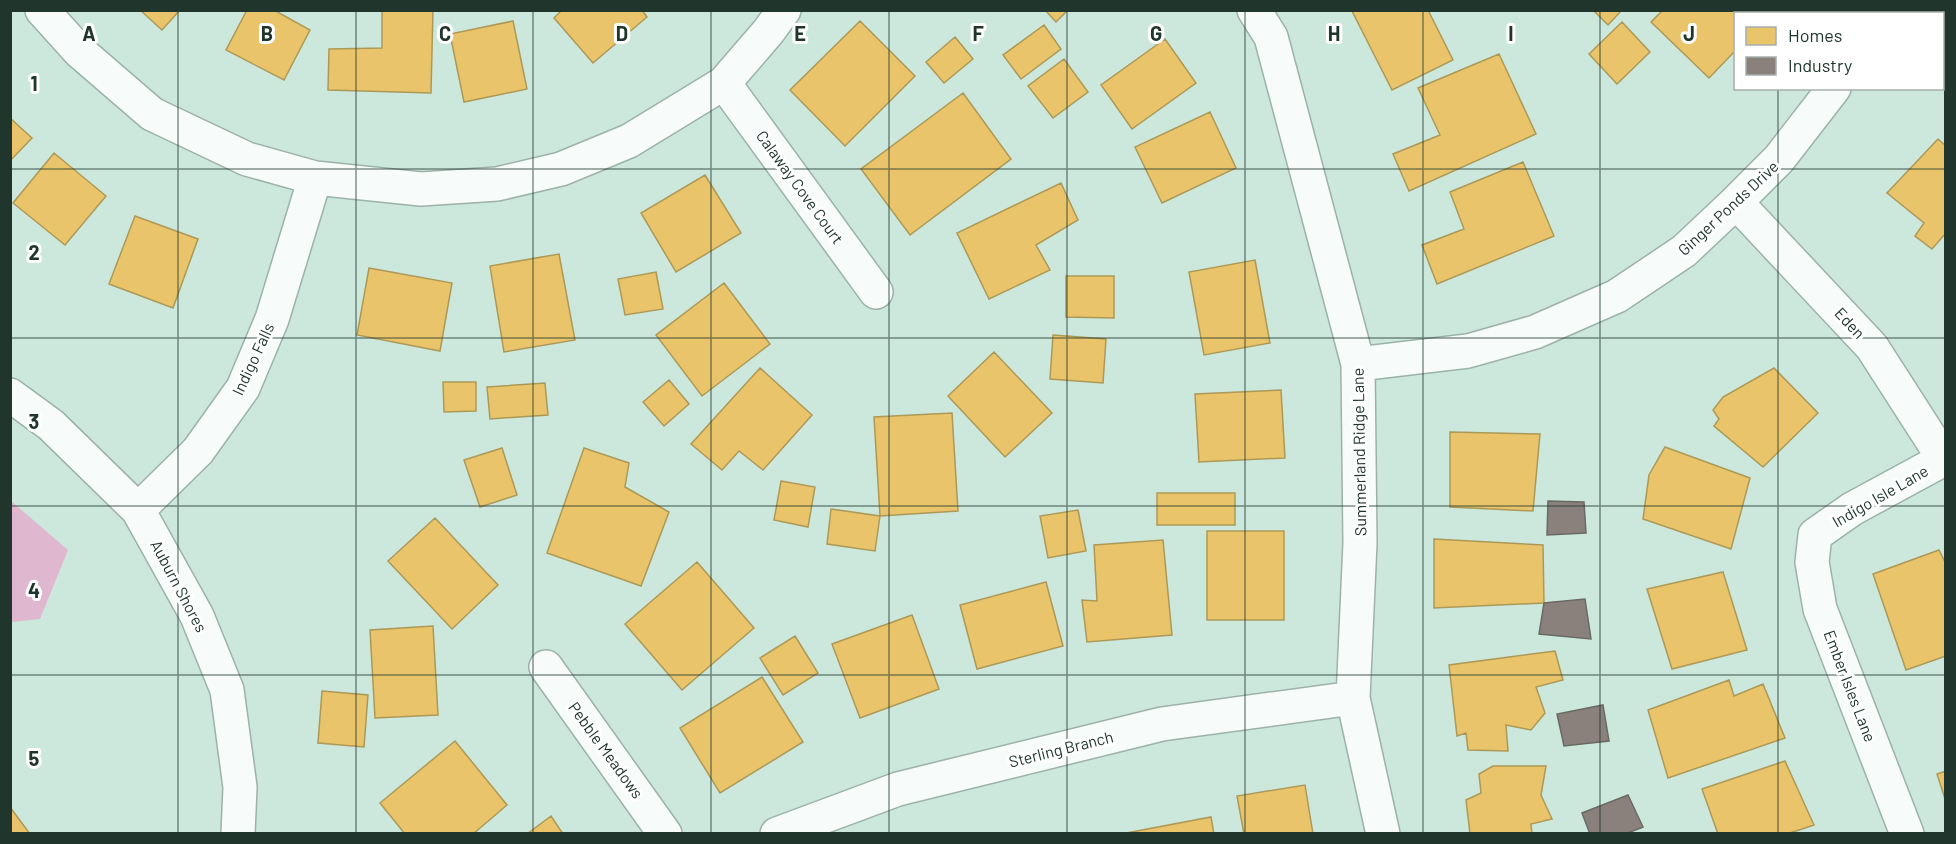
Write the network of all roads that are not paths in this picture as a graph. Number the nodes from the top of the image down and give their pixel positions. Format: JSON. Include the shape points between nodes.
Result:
{"nodes":[{"id":1,"x":42,"y":10,"type":"edge"},
{"id":2,"x":784,"y":10,"type":"edge"},
{"id":3,"x":1254,"y":10,"type":"edge"},
{"id":4,"x":724,"y":82,"type":"junction"},
{"id":5,"x":1832,"y":90,"type":"edge"},
{"id":6,"x":315,"y":178,"type":"junction"},
{"id":7,"x":1736,"y":202,"type":"junction"},
{"id":8,"x":876,"y":292,"type":"dead end"},
{"id":9,"x":1358,"y":364,"type":"junction"},
{"id":10,"x":10,"y":395,"type":"edge"},
{"id":11,"x":1945,"y":459,"type":"edge"},
{"id":12,"x":138,"y":510,"type":"junction"},
{"id":13,"x":1815,"y":535,"type":"joint"},
{"id":14,"x":546,"y":667,"type":"dead end"},
{"id":15,"x":1353,"y":698,"type":"junction"},
{"id":16,"x":238,"y":834,"type":"edge"},
{"id":17,"x":665,"y":834,"type":"edge"},
{"id":18,"x":777,"y":834,"type":"edge"},
{"id":19,"x":1383,"y":834,"type":"edge"},
{"id":20,"x":1907,"y":834,"type":"edge"}],
"edges":[{"from":1,"to":6,"type":"street","via":[[79,51],[152,114],[247,159]]},
{"from":2,"to":4,"type":"street"},
{"from":3,"to":9,"type":"street","name":"Summerland Ridge Lane","via":[[1271,37]]},
{"from":4,"to":6,"type":"street","via":[[628,141],[561,169],[497,184],[421,189]]},
{"from":4,"to":8,"type":"street","name":"Calaway Cove Court"},
{"from":5,"to":7,"type":"street","name":"Ginger Ponds Drive","via":[[1779,159]]},
{"from":6,"to":12,"type":"street","name":"Indigo Falls","via":[[272,318],[243,388],[198,451]]},
{"from":7,"to":9,"type":"street","name":"Ginger Ponds Drive","via":[[1684,251],[1617,296],[1546,327],[1468,351]]},
{"from":7,"to":11,"type":"street","name":"Eden","via":[[1872,347]]},
{"from":9,"to":15,"type":"street","name":"Summerland Ridge Lane","via":[[1360,543]]},
{"from":10,"to":12,"type":"street","name":"Auburn Shores","via":[[51,425]]},
{"from":11,"to":13,"type":"street","name":"Indigo Isle Lane","via":[[1852,509]]},
{"from":12,"to":16,"type":"street","name":"Auburn Shores","via":[[197,616],[227,690],[240,787]]},
{"from":13,"to":20,"type":"street","name":"Ember Isles Lane","via":[[1812,562],[1820,609]]},
{"from":14,"to":17,"type":"street","name":"Pebble Meadows"},
{"from":15,"to":18,"type":"street","name":"Sterling Branch","via":[[1162,724],[898,789]]},
{"from":15,"to":19,"type":"street","name":"Summerland Ridge Lane"}]}
